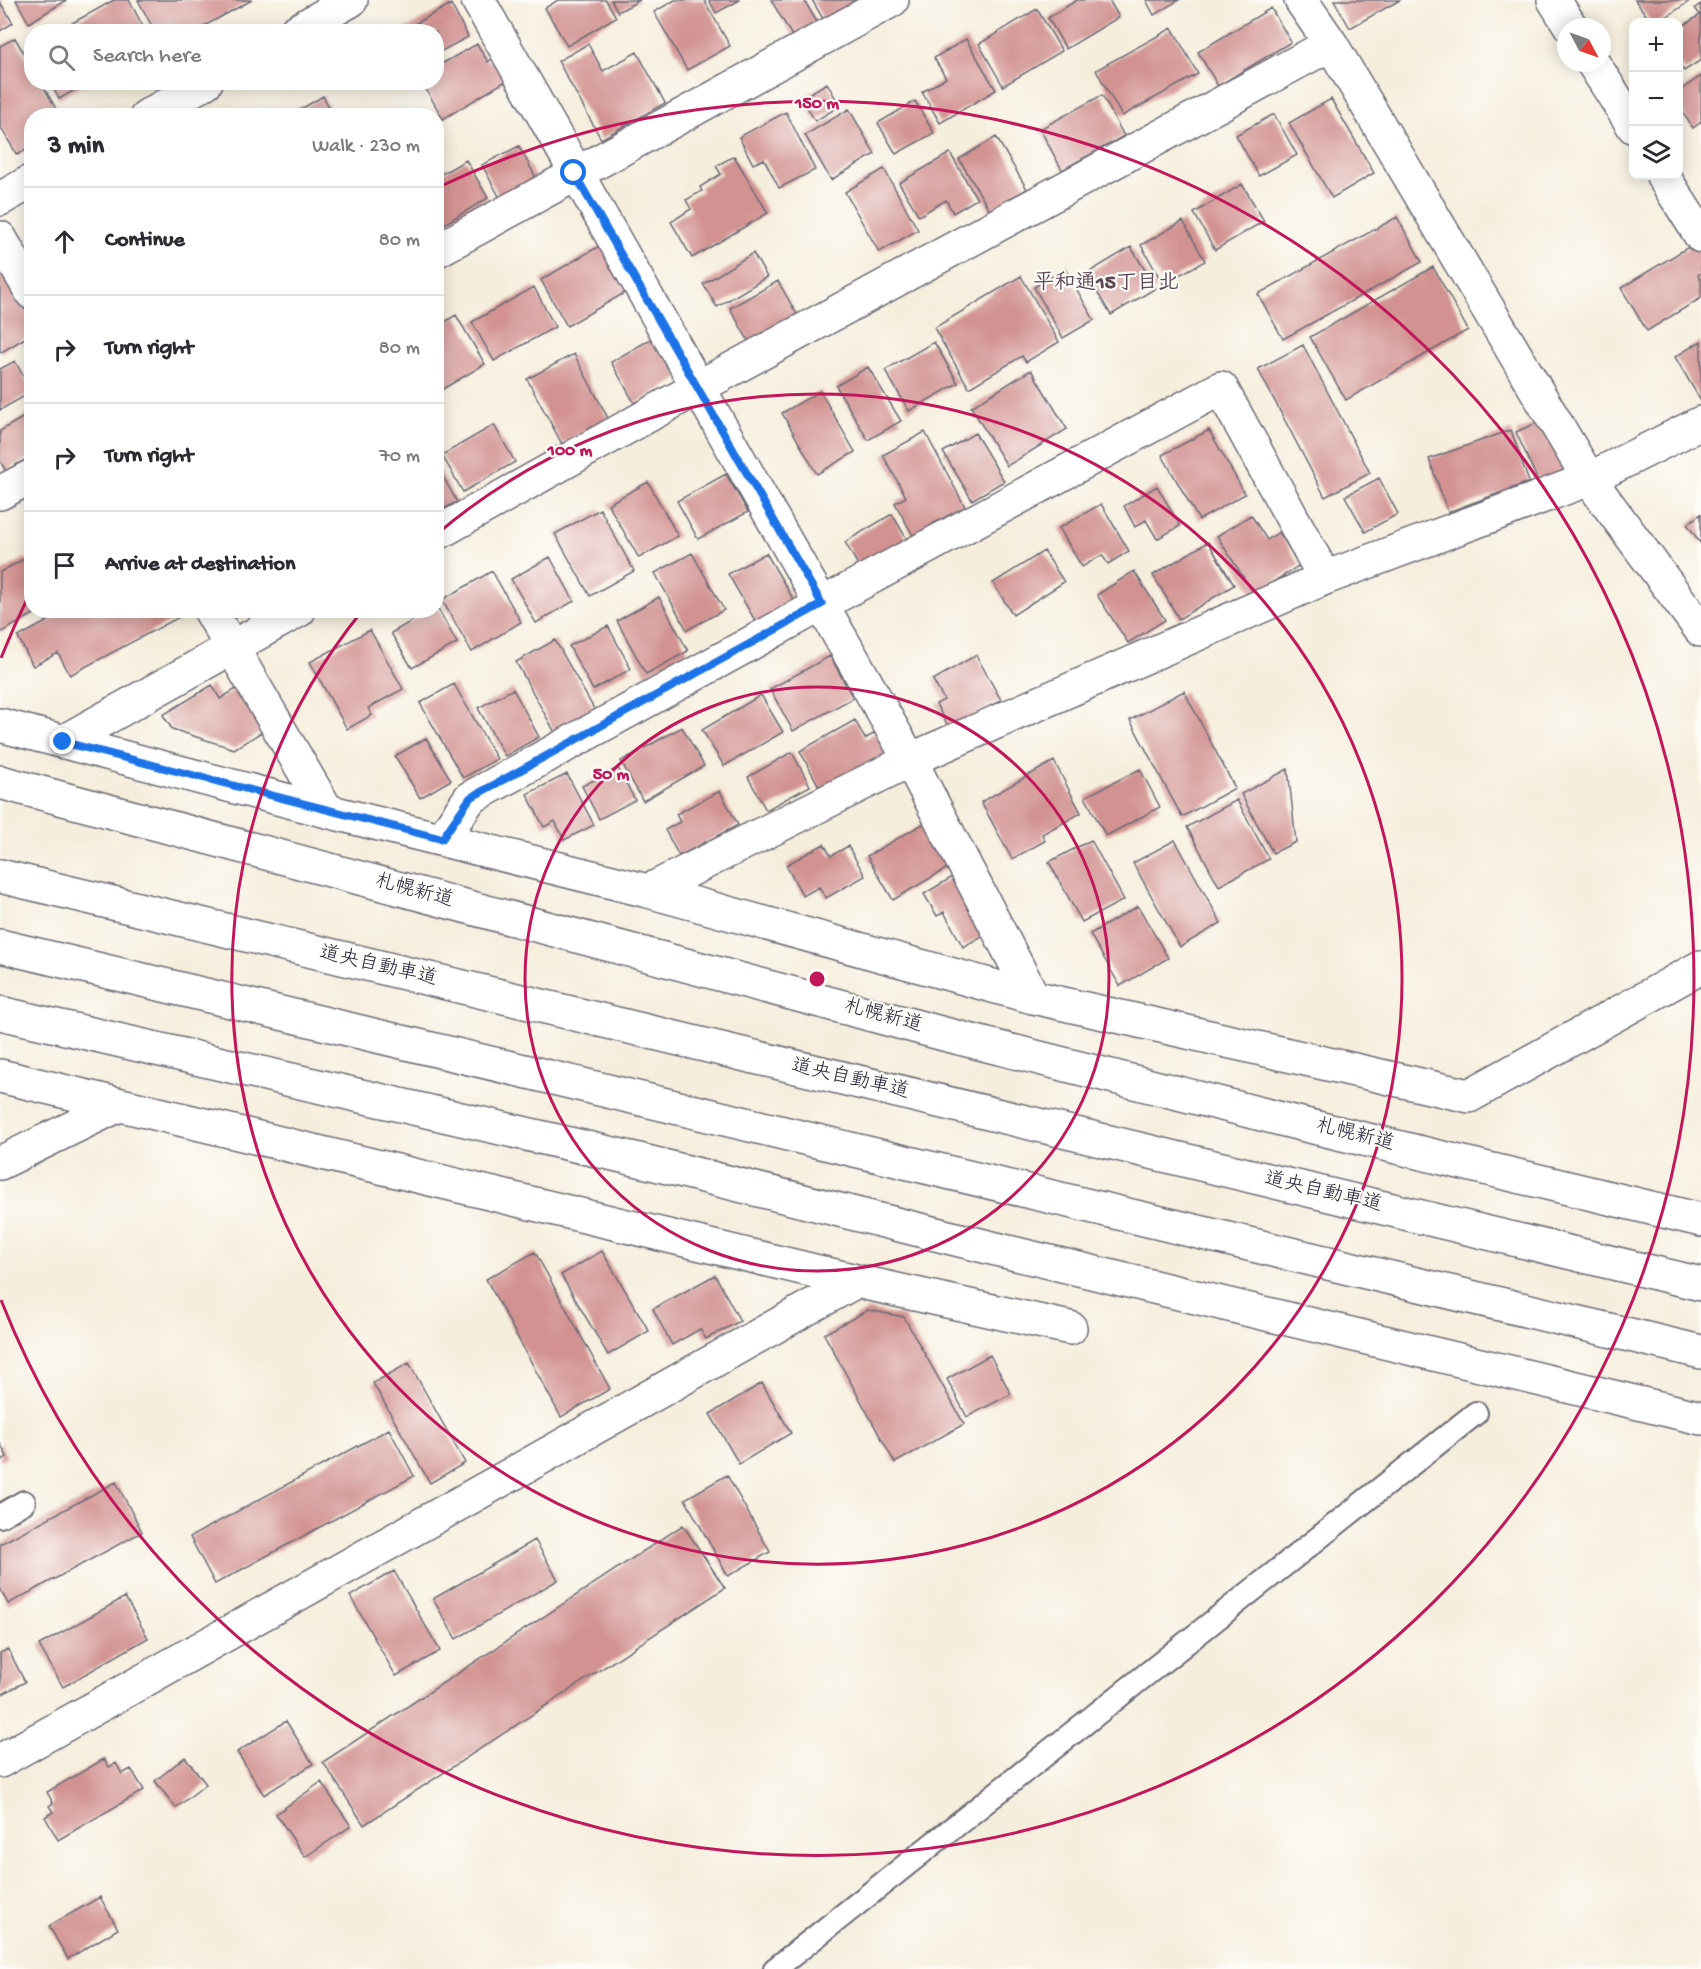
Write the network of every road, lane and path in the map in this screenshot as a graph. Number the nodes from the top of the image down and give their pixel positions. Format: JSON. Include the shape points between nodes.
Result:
{"nodes":[{"id":1,"x":351,"y":0,"type":"edge"},
{"id":2,"x":477,"y":0,"type":"edge"},
{"id":3,"x":892,"y":0,"type":"edge"},
{"id":4,"x":1301,"y":0,"type":"edge"},
{"id":5,"x":1554,"y":0,"type":"edge"},
{"id":6,"x":1565,"y":18,"type":"edge"},
{"id":7,"x":309,"y":24,"type":"edge"},
{"id":8,"x":1331,"y":44,"type":"junction"},
{"id":9,"x":1599,"y":72,"type":"edge"},
{"id":10,"x":192,"y":90,"type":"edge"},
{"id":11,"x":161,"y":108,"type":"edge"},
{"id":12,"x":1633,"y":126,"type":"edge"},
{"id":13,"x":574,"y":173,"type":"junction"},
{"id":14,"x":1666,"y":180,"type":"edge"},
{"id":15,"x":24,"y":186,"type":"edge"},
{"id":16,"x":0,"y":199,"type":"edge"},
{"id":17,"x":1701,"y":236,"type":"edge"},
{"id":18,"x":0,"y":238,"type":"edge"},
{"id":19,"x":444,"y":246,"type":"edge"},
{"id":20,"x":24,"y":279,"type":"edge"},
{"id":21,"x":697,"y":388,"type":"junction"},
{"id":22,"x":1701,"y":423,"type":"edge"},
{"id":23,"x":1589,"y":479,"type":"junction"},
{"id":24,"x":24,"y":480,"type":"edge"},
{"id":25,"x":0,"y":492,"type":"edge"},
{"id":26,"x":444,"y":530,"type":"edge"},
{"id":27,"x":1324,"y":578,"type":"junction"},
{"id":28,"x":822,"y":604,"type":"junction"},
{"id":29,"x":214,"y":618,"type":"edge"},
{"id":30,"x":285,"y":618,"type":"edge"},
{"id":31,"x":1701,"y":630,"type":"edge"},
{"id":32,"x":231,"y":648,"type":"junction"},
{"id":33,"x":0,"y":725,"type":"edge"},
{"id":34,"x":63,"y":742,"type":"junction"},
{"id":35,"x":910,"y":760,"type":"junction"},
{"id":36,"x":0,"y":782,"type":"edge"},
{"id":37,"x":327,"y":811,"type":"junction"},
{"id":38,"x":442,"y":839,"type":"junction"},
{"id":39,"x":0,"y":867,"type":"edge"},
{"id":40,"x":0,"y":876,"type":"edge"},
{"id":41,"x":648,"y":891,"type":"junction"},
{"id":42,"x":152,"y":912,"type":"junction"},
{"id":43,"x":0,"y":946,"type":"edge"},
{"id":44,"x":1701,"y":966,"type":"edge"},
{"id":45,"x":1033,"y":997,"type":"junction"},
{"id":46,"x":0,"y":1013,"type":"edge"},
{"id":47,"x":0,"y":1076,"type":"edge"},
{"id":48,"x":119,"y":1105,"type":"junction"},
{"id":49,"x":0,"y":1163,"type":"edge"},
{"id":50,"x":1701,"y":1220,"type":"edge"},
{"id":51,"x":856,"y":1281,"type":"junction"},
{"id":52,"x":1701,"y":1284,"type":"edge"},
{"id":53,"x":1070,"y":1328,"type":"dead end"},
{"id":54,"x":1701,"y":1352,"type":"edge"},
{"id":55,"x":1476,"y":1413,"type":"dead end"},
{"id":56,"x":1701,"y":1418,"type":"edge"},
{"id":57,"x":24,"y":1502,"type":"dead end"},
{"id":58,"x":0,"y":1516,"type":"edge"},
{"id":59,"x":0,"y":1761,"type":"edge"},
{"id":60,"x":775,"y":1969,"type":"edge"}],
"edges":[{"from":1,"to":7,"type":"main road"},
{"from":2,"to":13,"type":"main road"},
{"from":3,"to":13,"type":"main road"},
{"from":4,"to":8,"type":"main road"},
{"from":5,"to":6,"type":"main road"},
{"from":8,"to":21,"type":"main road"},
{"from":8,"to":23,"type":"main road"},
{"from":9,"to":12,"type":"main road"},
{"from":10,"to":11,"type":"main road"},
{"from":13,"to":19,"type":"main road"},
{"from":13,"to":21,"type":"main road"},
{"from":14,"to":17,"type":"main road"},
{"from":15,"to":16,"type":"main road"},
{"from":18,"to":20,"type":"main road"},
{"from":21,"to":26,"type":"main road"},
{"from":21,"to":28,"type":"main road"},
{"from":22,"to":23,"type":"main road"},
{"from":23,"to":27,"type":"main road"},
{"from":23,"to":31,"type":"main road"},
{"from":24,"to":25,"type":"main road"},
{"from":27,"to":28,"type":"main road","via":[[1221,388]]},
{"from":27,"to":35,"type":"main road"},
{"from":28,"to":35,"type":"main road"},
{"from":28,"to":38,"type":"main road","via":[[470,798]]},
{"from":29,"to":32,"type":"main road"},
{"from":30,"to":32,"type":"main road"},
{"from":32,"to":34,"type":"main road"},
{"from":32,"to":37,"type":"main road"},
{"from":33,"to":34,"type":"main road"},
{"from":34,"to":37,"type":"main road"},
{"from":35,"to":41,"type":"main road"},
{"from":35,"to":45,"type":"main road"},
{"from":36,"to":50,"type":"main road","name":"札幌新道","via":[[944,1034]]},
{"from":37,"to":38,"type":"main road"},
{"from":38,"to":41,"type":"main road"},
{"from":39,"to":42,"type":"main road"},
{"from":40,"to":42,"type":"main road","name":"道央自動車道"},
{"from":41,"to":45,"type":"main road"},
{"from":42,"to":52,"type":"main road","name":"道央自動車道"},
{"from":43,"to":54,"type":"main road"},
{"from":44,"to":45,"type":"main road","via":[[1469,1096]]},
{"from":46,"to":56,"type":"main road","via":[[635,1159]]},
{"from":47,"to":48,"type":"main road"},
{"from":48,"to":49,"type":"main road"},
{"from":48,"to":51,"type":"main road"},
{"from":51,"to":53,"type":"main road"},
{"from":51,"to":59,"type":"main road"},
{"from":55,"to":60,"type":"lane"},
{"from":57,"to":58,"type":"lane"}]}
